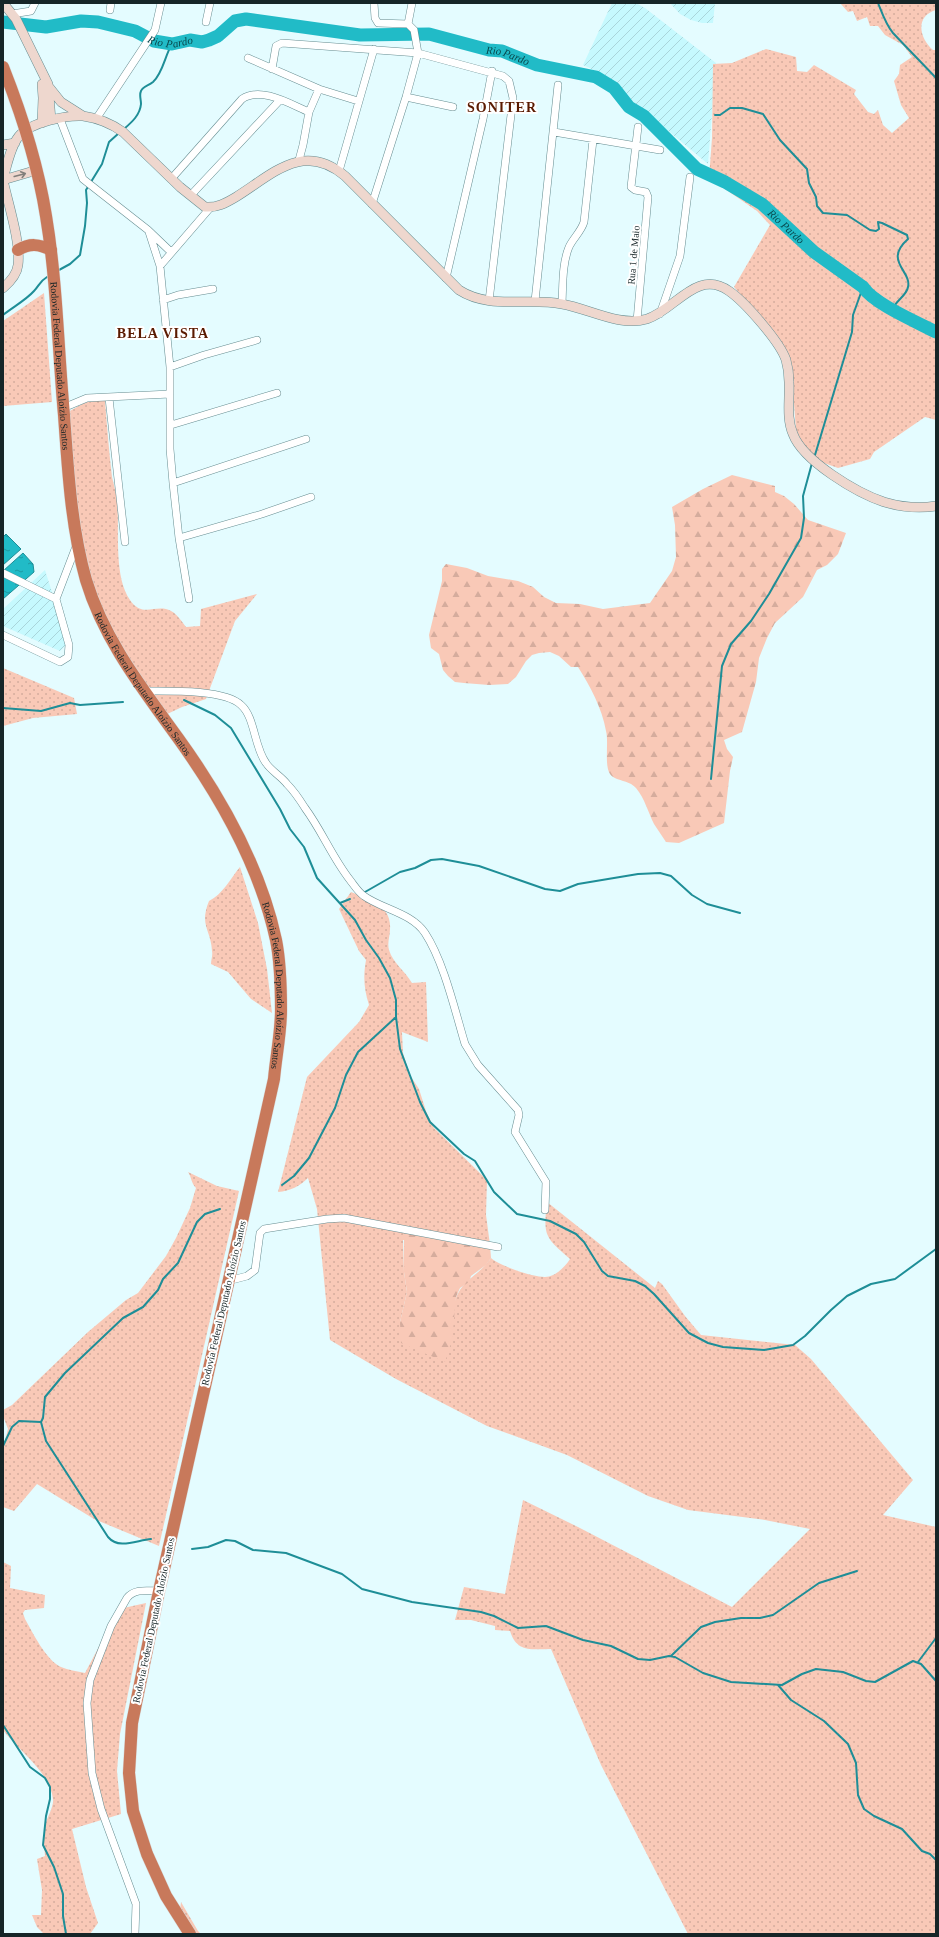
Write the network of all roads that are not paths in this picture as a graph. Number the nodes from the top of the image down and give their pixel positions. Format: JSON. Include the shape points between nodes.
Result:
{"nodes":[{"id":1,"x":3,"y":3,"type":"edge"},
{"id":2,"x":35,"y":3,"type":"edge"},
{"id":3,"x":161,"y":3,"type":"edge"},
{"id":4,"x":210,"y":3,"type":"edge"},
{"id":5,"x":374,"y":3,"type":"edge"},
{"id":6,"x":412,"y":3,"type":"edge"},
{"id":7,"x":14,"y":17,"type":"junction"},
{"id":8,"x":206,"y":22,"type":"dead end"},
{"id":9,"x":408,"y":24,"type":"junction"},
{"id":10,"x":374,"y":49,"type":"junction"},
{"id":11,"x":418,"y":53,"type":"junction"},
{"id":12,"x":248,"y":58,"type":"dead end"},
{"id":13,"x":3,"y":66,"type":"edge"},
{"id":14,"x":272,"y":69,"type":"junction"},
{"id":15,"x":492,"y":71,"type":"junction"},
{"id":16,"x":42,"y":72,"type":"junction"},
{"id":17,"x":558,"y":85,"type":"dead end"},
{"id":18,"x":49,"y":87,"type":"junction"},
{"id":19,"x":319,"y":88,"type":"junction"},
{"id":20,"x":406,"y":97,"type":"junction"},
{"id":21,"x":280,"y":100,"type":"junction"},
{"id":22,"x":358,"y":101,"type":"junction"},
{"id":23,"x":453,"y":107,"type":"dead end"},
{"id":24,"x":309,"y":112,"type":"junction"},
{"id":25,"x":84,"y":116,"type":"junction"},
{"id":26,"x":56,"y":119,"type":"junction"},
{"id":27,"x":96,"y":119,"type":"junction"},
{"id":28,"x":42,"y":123,"type":"junction"},
{"id":29,"x":638,"y":127,"type":"dead end"},
{"id":30,"x":26,"y":130,"type":"junction"},
{"id":31,"x":554,"y":132,"type":"junction"},
{"id":32,"x":593,"y":140,"type":"junction"},
{"id":33,"x":15,"y":143,"type":"junction"},
{"id":34,"x":3,"y":145,"type":"edge"},
{"id":35,"x":636,"y":146,"type":"junction"},
{"id":36,"x":660,"y":150,"type":"dead end"},
{"id":37,"x":299,"y":160,"type":"junction"},
{"id":38,"x":37,"y":170,"type":"junction"},
{"id":39,"x":339,"y":171,"type":"junction"},
{"id":40,"x":690,"y":177,"type":"dead end"},
{"id":41,"x":172,"y":178,"type":"junction"},
{"id":42,"x":3,"y":180,"type":"edge"},
{"id":43,"x":191,"y":196,"type":"junction"},
{"id":44,"x":372,"y":204,"type":"junction"},
{"id":45,"x":210,"y":208,"type":"junction"},
{"id":46,"x":148,"y":230,"type":"junction"},
{"id":47,"x":18,"y":250,"type":"junction"},
{"id":48,"x":51,"y":250,"type":"junction"},
{"id":49,"x":171,"y":252,"type":"junction"},
{"id":50,"x":160,"y":266,"type":"junction"},
{"id":51,"x":446,"y":278,"type":"junction"},
{"id":52,"x":3,"y":288,"type":"edge"},
{"id":53,"x":213,"y":289,"type":"dead end"},
{"id":54,"x":163,"y":300,"type":"junction"},
{"id":55,"x":489,"y":301,"type":"junction"},
{"id":56,"x":535,"y":301,"type":"junction"},
{"id":57,"x":562,"y":304,"type":"junction"},
{"id":58,"x":659,"y":314,"type":"junction"},
{"id":59,"x":637,"y":321,"type":"junction"},
{"id":60,"x":257,"y":340,"type":"dead end"},
{"id":61,"x":170,"y":367,"type":"junction"},
{"id":62,"x":277,"y":393,"type":"dead end"},
{"id":63,"x":170,"y":394,"type":"junction"},
{"id":64,"x":109,"y":398,"type":"junction"},
{"id":65,"x":63,"y":408,"type":"junction"},
{"id":66,"x":171,"y":424,"type":"junction"},
{"id":67,"x":306,"y":440,"type":"dead end"},
{"id":68,"x":173,"y":484,"type":"junction"},
{"id":69,"x":311,"y":497,"type":"dead end"},
{"id":70,"x":936,"y":506,"type":"edge"},
{"id":71,"x":179,"y":538,"type":"junction"},
{"id":72,"x":125,"y":542,"type":"dead end"},
{"id":73,"x":77,"y":544,"type":"junction"},
{"id":74,"x":3,"y":572,"type":"edge"},
{"id":75,"x":56,"y":599,"type":"junction"},
{"id":76,"x":189,"y":599,"type":"dead end"},
{"id":77,"x":3,"y":635,"type":"edge"},
{"id":78,"x":144,"y":690,"type":"junction"},
{"id":79,"x":545,"y":1210,"type":"dead end"},
{"id":80,"x":498,"y":1247,"type":"dead end"},
{"id":81,"x":227,"y":1281,"type":"junction"},
{"id":82,"x":159,"y":1591,"type":"junction"},
{"id":83,"x":135,"y":1934,"type":"edge"},
{"id":84,"x":190,"y":1934,"type":"edge"}],
"edges":[{"from":1,"to":7,"type":"street"},
{"from":2,"to":7,"type":"street","via":[[31,11]]},
{"from":3,"to":27,"type":"street","via":[[154,30]]},
{"from":4,"to":8,"type":"street"},
{"from":5,"to":9,"type":"street","via":[[378,24]]},
{"from":6,"to":9,"type":"street"},
{"from":7,"to":16,"type":"street"},
{"from":9,"to":11,"type":"street","via":[[414,30]]},
{"from":10,"to":11,"type":"street"},
{"from":10,"to":14,"type":"street","via":[[282,43],[276,46]]},
{"from":10,"to":22,"type":"street"},
{"from":11,"to":15,"type":"street"},
{"from":11,"to":20,"type":"street"},
{"from":12,"to":14,"type":"street"},
{"from":13,"to":30,"type":"highway","name":"Rodovia Federal Deputado Aloízio Santos"},
{"from":14,"to":19,"type":"street"},
{"from":15,"to":51,"type":"street"},
{"from":15,"to":55,"type":"street","via":[[509,81],[513,98]]},
{"from":16,"to":18,"type":"street"},
{"from":16,"to":28,"type":"street"},
{"from":17,"to":31,"type":"street"},
{"from":18,"to":25,"type":"street","via":[[61,102]]},
{"from":18,"to":26,"type":"street"},
{"from":19,"to":22,"type":"street"},
{"from":19,"to":24,"type":"street"},
{"from":20,"to":23,"type":"street"},
{"from":20,"to":44,"type":"street"},
{"from":21,"to":24,"type":"street"},
{"from":21,"to":41,"type":"street","via":[[253,93],[242,99]]},
{"from":21,"to":43,"type":"street"},
{"from":22,"to":39,"type":"street"},
{"from":24,"to":37,"type":"street"},
{"from":25,"to":26,"type":"street"},
{"from":25,"to":27,"type":"street"},
{"from":26,"to":28,"type":"street"},
{"from":26,"to":46,"type":"street","via":[[81,176]]},
{"from":27,"to":41,"type":"street","via":[[120,129]]},
{"from":28,"to":30,"type":"street"},
{"from":29,"to":35,"type":"street"},
{"from":30,"to":33,"type":"street"},
{"from":30,"to":38,"type":"highway","name":"Rodovia Federal Deputado Aloízio Santos"},
{"from":31,"to":32,"type":"street"},
{"from":31,"to":56,"type":"street"},
{"from":32,"to":35,"type":"street"},
{"from":32,"to":57,"type":"street","via":[[584,222],[568,249]]},
{"from":33,"to":34,"type":"street"},
{"from":33,"to":42,"type":"street"},
{"from":35,"to":36,"type":"street"},
{"from":35,"to":59,"type":"street","name":"Rua 1 de Maio","via":[[632,187],[648,195]]},
{"from":37,"to":39,"type":"street","via":[[322,163]]},
{"from":37,"to":45,"type":"street","via":[[283,166],[229,201]]},
{"from":42,"to":38,"type":"street","one_way":true},
{"from":38,"to":48,"type":"highway","name":"Rodovia Federal Deputado Aloízio Santos"},
{"from":39,"to":44,"type":"street"},
{"from":40,"to":58,"type":"street","via":[[680,256]]},
{"from":41,"to":43,"type":"street"},
{"from":42,"to":47,"type":"street"},
{"from":43,"to":45,"type":"street","via":[[201,205]]},
{"from":44,"to":51,"type":"street"},
{"from":45,"to":49,"type":"street"},
{"from":46,"to":49,"type":"street"},
{"from":46,"to":50,"type":"street"},
{"from":47,"to":48,"type":"highway","via":[[30,245]]},
{"from":47,"to":52,"type":"street","via":[[18,266],[14,277]]},
{"from":48,"to":65,"type":"highway","name":"Rodovia Federal Deputado Aloízio Santos"},
{"from":49,"to":50,"type":"street"},
{"from":50,"to":54,"type":"street"},
{"from":51,"to":55,"type":"street","via":[[466,295]]},
{"from":53,"to":54,"type":"street"},
{"from":54,"to":61,"type":"street"},
{"from":55,"to":56,"type":"street"},
{"from":56,"to":57,"type":"street"},
{"from":57,"to":59,"type":"street","via":[[615,319]]},
{"from":58,"to":59,"type":"street"},
{"from":58,"to":70,"type":"street","via":[[698,285],[716,285],[727,289],[753,315],[783,354],[789,376],[790,424],[798,444],[805,453],[835,476],[883,502],[920,508]]},
{"from":60,"to":61,"type":"street"},
{"from":61,"to":63,"type":"street"},
{"from":62,"to":66,"type":"street"},
{"from":63,"to":64,"type":"street"},
{"from":63,"to":66,"type":"street"},
{"from":64,"to":65,"type":"street","via":[[87,398]]},
{"from":64,"to":72,"type":"street"},
{"from":65,"to":73,"type":"highway","name":"Rodovia Federal Deputado Aloízio Santos"},
{"from":66,"to":68,"type":"street"},
{"from":67,"to":68,"type":"street"},
{"from":68,"to":71,"type":"street"},
{"from":69,"to":71,"type":"street"},
{"from":71,"to":76,"type":"street"},
{"from":73,"to":75,"type":"street"},
{"from":73,"to":78,"type":"highway","name":"Rodovia Federal Deputado Aloízio Santos","via":[[95,606],[105,630]]},
{"from":74,"to":75,"type":"street"},
{"from":75,"to":77,"type":"street","via":[[69,645],[68,657],[60,662]]},
{"from":78,"to":79,"type":"street","via":[[217,695],[235,700],[242,705],[266,764],[287,783],[307,810],[338,864],[358,890],[370,900],[410,920],[424,932],[441,969],[471,1055],[518,1110],[515,1132],[546,1182]]},
{"from":78,"to":81,"type":"highway","name":"Rodovia Federal Deputado Aloízio Santos","via":[[197,764],[245,847],[264,894],[276,942],[281,1011],[274,1079]]},
{"from":80,"to":81,"type":"street","via":[[356,1220],[327,1219],[264,1228],[258,1238],[255,1270],[247,1276]]},
{"from":81,"to":82,"type":"highway","name":"Rodovia Federal Deputado Aloízio Santos"},
{"from":82,"to":83,"type":"street","via":[[135,1592],[127,1598],[111,1626],[90,1680],[87,1703],[92,1774],[101,1809],[136,1904]]},
{"from":82,"to":84,"type":"highway","name":"Rodovia Federal Deputado Aloízio Santos","via":[[132,1723],[129,1773],[133,1811],[147,1854],[166,1896]]}]}
